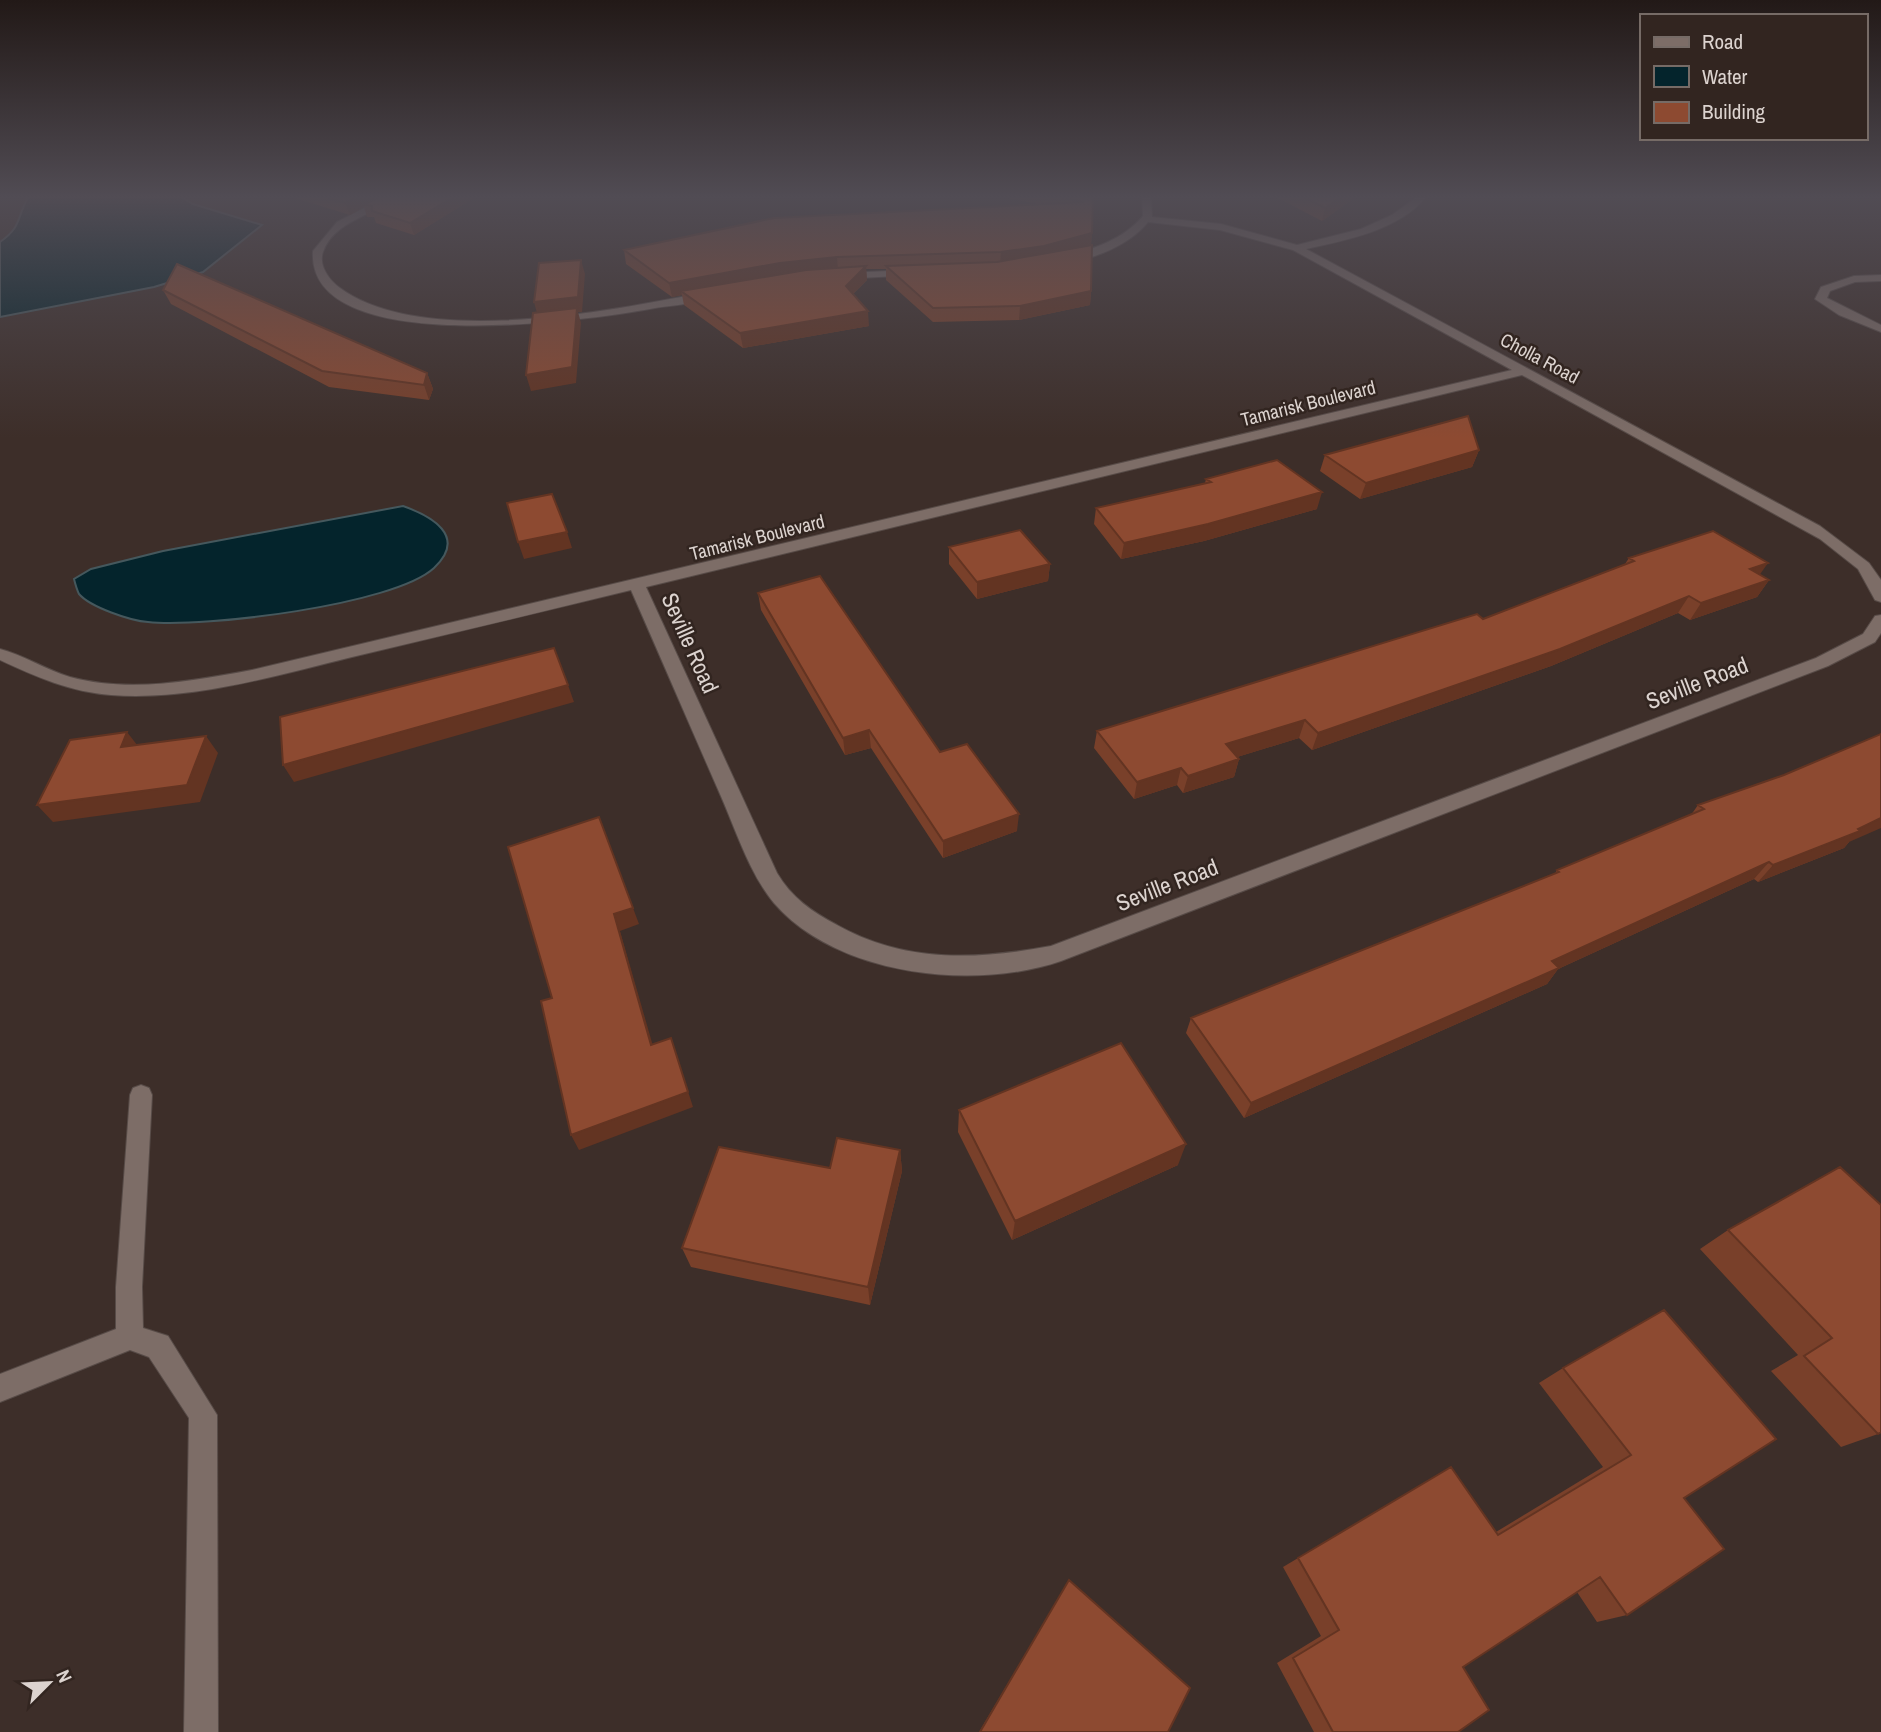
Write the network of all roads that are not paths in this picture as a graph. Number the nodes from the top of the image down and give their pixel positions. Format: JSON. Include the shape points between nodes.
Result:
{"nodes":[{"id":1,"x":323,"y":277,"type":"edge"},
{"id":2,"x":842,"y":277,"type":"edge"},
{"id":3,"x":1350,"y":277,"type":"edge"},
{"id":4,"x":822,"y":278,"type":"edge"},
{"id":5,"x":1881,"y":278,"type":"edge"},
{"id":6,"x":724,"y":291,"type":"edge"},
{"id":7,"x":1881,"y":329,"type":"edge"},
{"id":8,"x":1523,"y":371,"type":"junction"},
{"id":9,"x":637,"y":585,"type":"junction"},
{"id":10,"x":1881,"y":597,"type":"edge"},
{"id":11,"x":1881,"y":620,"type":"edge"},
{"id":12,"x":0,"y":654,"type":"edge"},
{"id":13,"x":141,"y":1095,"type":"dead end"},
{"id":14,"x":130,"y":1337,"type":"junction"},
{"id":15,"x":0,"y":1388,"type":"edge"},
{"id":16,"x":201,"y":1732,"type":"edge"}],
"edges":[{"from":1,"to":6,"type":"street","via":[[342,294],[394,315],[475,324],[557,322],[625,313]]},
{"from":2,"to":4,"type":"street"},
{"from":3,"to":8,"type":"street","name":"Cholla Road"},
{"from":5,"to":7,"type":"street","via":[[1833,285],[1821,299]]},
{"from":8,"to":9,"type":"street","name":"Tamarisk Boulevard"},
{"from":8,"to":10,"type":"street","name":"Cholla Road","via":[[1839,544],[1867,570]]},
{"from":9,"to":11,"type":"street","name":"Seville Road","via":[[778,892],[794,910],[844,943],[875,955],[932,966],[982,967],[1053,955],[1822,662],[1869,638]]},
{"from":9,"to":12,"type":"street","name":"Tamarisk Boulevard","via":[[253,676],[190,686],[95,687],[65,681]]},
{"from":13,"to":14,"type":"lane"},
{"from":14,"to":15,"type":"lane"},
{"from":14,"to":16,"type":"lane","via":[[158,1346],[203,1415]]}]}
